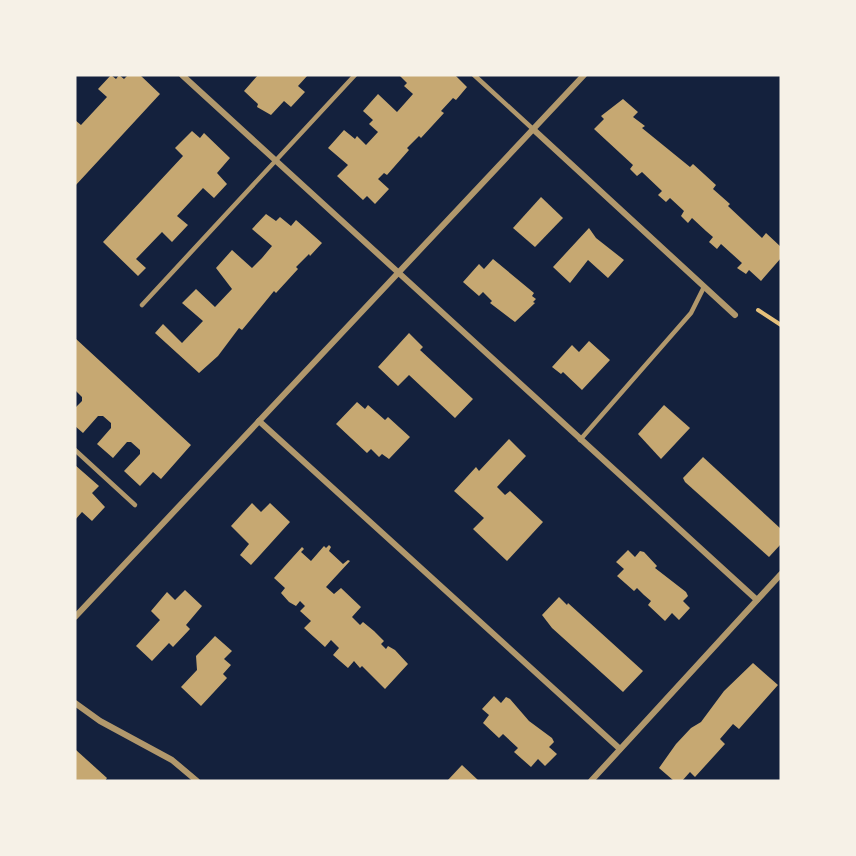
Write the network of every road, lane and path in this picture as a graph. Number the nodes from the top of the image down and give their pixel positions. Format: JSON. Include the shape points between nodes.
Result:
{"nodes":[{"id":1,"x":182,"y":75,"type":"edge"},
{"id":2,"x":355,"y":75,"type":"edge"},
{"id":3,"x":474,"y":75,"type":"edge"},
{"id":4,"x":584,"y":75,"type":"edge"},
{"id":5,"x":534,"y":130,"type":"junction"},
{"id":6,"x":274,"y":161,"type":"junction"},
{"id":7,"x":397,"y":273,"type":"junction"},
{"id":8,"x":704,"y":287,"type":"junction"},
{"id":9,"x":142,"y":305,"type":"dead end"},
{"id":10,"x":758,"y":310,"type":"dead end"},
{"id":11,"x":735,"y":315,"type":"dead end"},
{"id":12,"x":781,"y":325,"type":"edge"},
{"id":13,"x":259,"y":421,"type":"junction"},
{"id":14,"x":580,"y":440,"type":"junction"},
{"id":15,"x":75,"y":450,"type":"edge"},
{"id":16,"x":135,"y":505,"type":"dead end"},
{"id":17,"x":781,"y":574,"type":"edge"},
{"id":18,"x":757,"y":600,"type":"junction"},
{"id":19,"x":75,"y":617,"type":"edge"},
{"id":20,"x":75,"y":703,"type":"edge"},
{"id":21,"x":620,"y":749,"type":"junction"},
{"id":22,"x":197,"y":781,"type":"edge"},
{"id":23,"x":591,"y":781,"type":"edge"}],
"edges":[{"from":1,"to":6,"type":"street"},
{"from":2,"to":6,"type":"lane"},
{"from":3,"to":5,"type":"lane"},
{"from":4,"to":5,"type":"street"},
{"from":5,"to":7,"type":"street"},
{"from":5,"to":8,"type":"street"},
{"from":6,"to":7,"type":"street"},
{"from":6,"to":9,"type":"lane"},
{"from":7,"to":13,"type":"street"},
{"from":7,"to":14,"type":"street"},
{"from":8,"to":11,"type":"street"},
{"from":8,"to":14,"type":"lane","via":[[691,313]]},
{"from":10,"to":12,"type":"path"},
{"from":13,"to":19,"type":"street"},
{"from":13,"to":21,"type":"street"},
{"from":14,"to":18,"type":"street"},
{"from":15,"to":16,"type":"lane"},
{"from":17,"to":18,"type":"street"},
{"from":18,"to":21,"type":"street"},
{"from":20,"to":22,"type":"street","via":[[172,760]]},
{"from":21,"to":23,"type":"street"}]}
